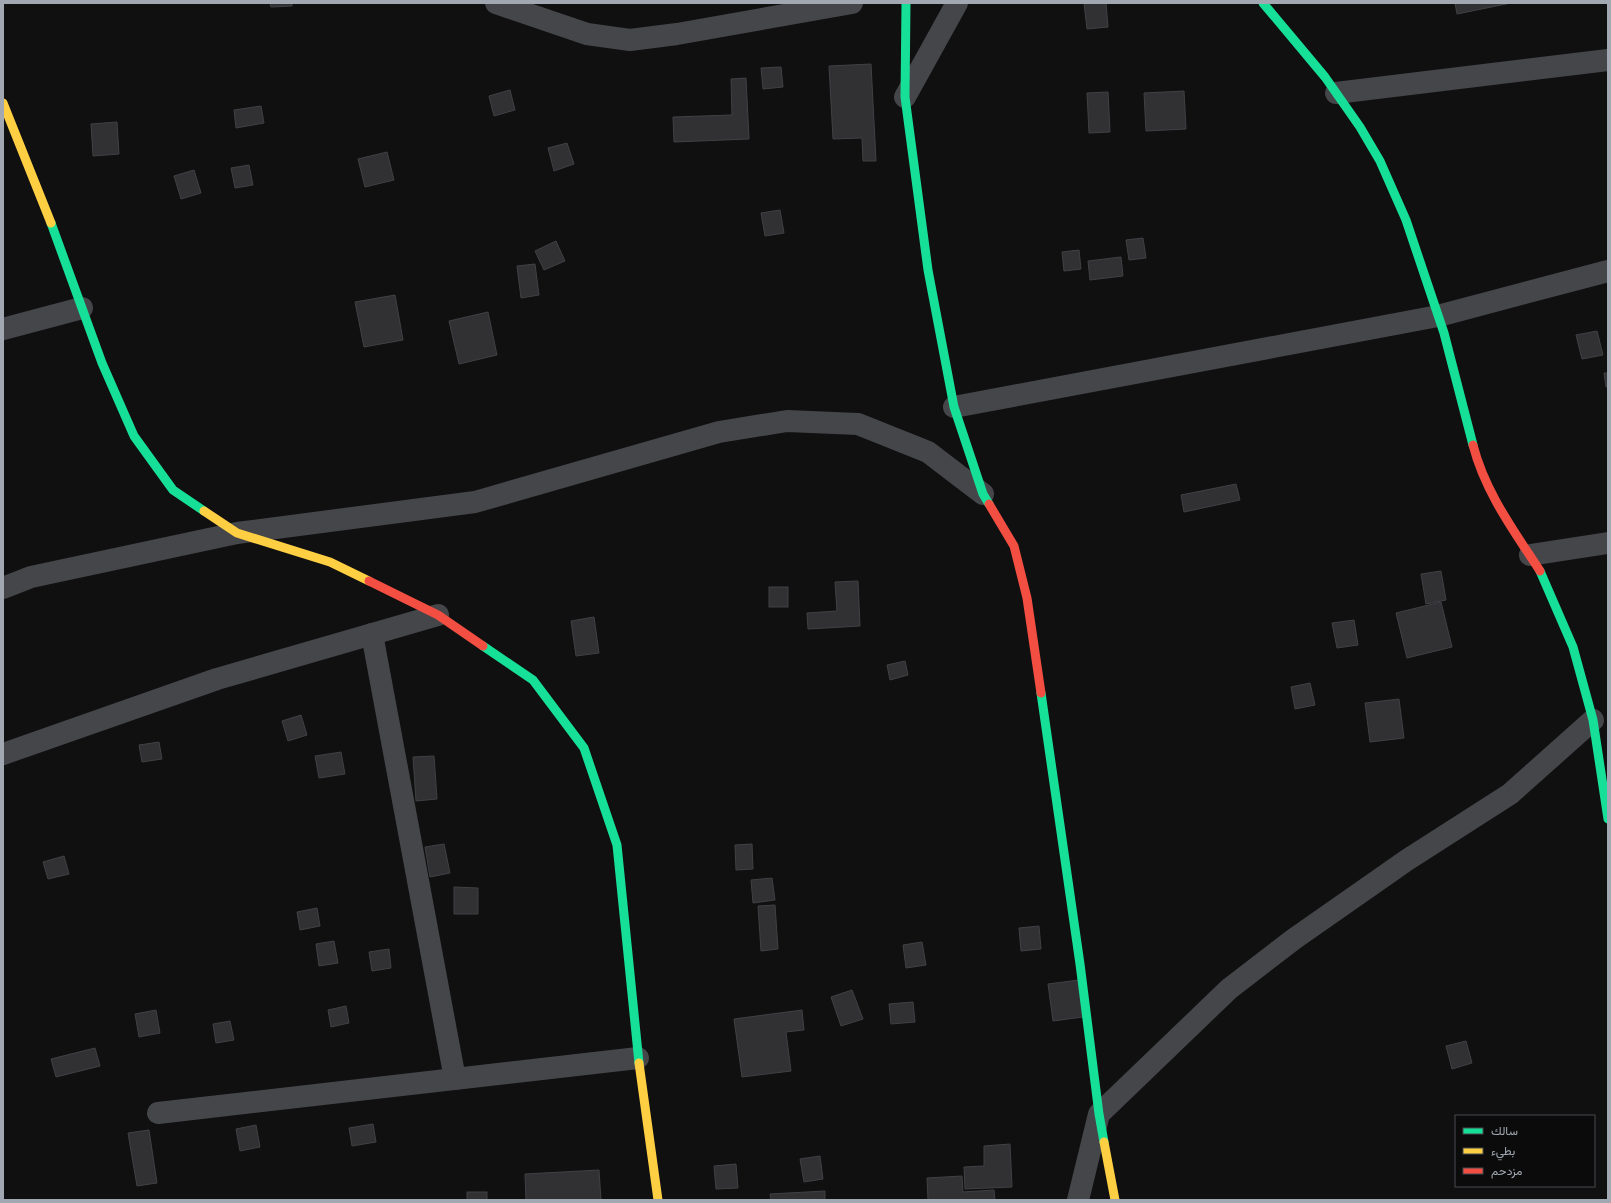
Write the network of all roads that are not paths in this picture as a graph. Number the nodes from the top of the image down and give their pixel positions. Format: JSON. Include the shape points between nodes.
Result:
{"nodes":[{"id":1,"x":496,"y":3,"type":"edge"},
{"id":2,"x":852,"y":3,"type":"edge"},
{"id":3,"x":906,"y":3,"type":"edge"},
{"id":4,"x":957,"y":3,"type":"edge"},
{"id":5,"x":1263,"y":3,"type":"edge"},
{"id":6,"x":1608,"y":60,"type":"edge"},
{"id":7,"x":1336,"y":93,"type":"junction"},
{"id":8,"x":905,"y":97,"type":"junction"},
{"id":9,"x":3,"y":103,"type":"edge"},
{"id":10,"x":8,"y":131,"type":"edge"},
{"id":11,"x":1608,"y":271,"type":"edge"},
{"id":12,"x":82,"y":308,"type":"junction"},
{"id":13,"x":1438,"y":316,"type":"junction"},
{"id":14,"x":3,"y":329,"type":"edge"},
{"id":15,"x":954,"y":407,"type":"junction"},
{"id":16,"x":983,"y":494,"type":"junction"},
{"id":17,"x":237,"y":533,"type":"junction"},
{"id":18,"x":1608,"y":543,"type":"edge"},
{"id":19,"x":1530,"y":555,"type":"junction"},
{"id":20,"x":3,"y":588,"type":"edge"},
{"id":21,"x":438,"y":615,"type":"junction"},
{"id":22,"x":372,"y":634,"type":"junction"},
{"id":23,"x":1593,"y":720,"type":"junction"},
{"id":24,"x":3,"y":754,"type":"edge"},
{"id":25,"x":1608,"y":819,"type":"edge"},
{"id":26,"x":638,"y":1058,"type":"junction"},
{"id":27,"x":455,"y":1079,"type":"junction"},
{"id":28,"x":158,"y":1113,"type":"dead end"},
{"id":29,"x":1098,"y":1114,"type":"junction"},
{"id":30,"x":658,"y":1200,"type":"edge"},
{"id":31,"x":1078,"y":1200,"type":"edge"},
{"id":32,"x":1115,"y":1200,"type":"edge"}],
"edges":[{"from":1,"to":2,"type":"street","via":[[587,34],[630,40]]},
{"from":3,"to":8,"type":"street"},
{"from":4,"to":8,"type":"street"},
{"from":5,"to":7,"type":"street"},
{"from":6,"to":7,"type":"street"},
{"from":7,"to":13,"type":"street","via":[[1380,161],[1406,220]]},
{"from":8,"to":15,"type":"street","via":[[928,270]]},
{"from":9,"to":10,"type":"street"},
{"from":10,"to":12,"type":"street","via":[[60,246]]},
{"from":11,"to":13,"type":"street"},
{"from":12,"to":14,"type":"street"},
{"from":12,"to":17,"type":"street","via":[[102,364],[134,436],[173,490]]},
{"from":13,"to":15,"type":"street"},
{"from":13,"to":19,"type":"street","via":[[1474,450],[1486,482],[1502,513]]},
{"from":15,"to":16,"type":"street"},
{"from":16,"to":17,"type":"street","via":[[928,452],[858,424],[787,421],[719,432],[475,502]]},
{"from":16,"to":29,"type":"street","via":[[1014,546],[1027,598],[1080,964]]},
{"from":17,"to":20,"type":"street","via":[[31,578]]},
{"from":17,"to":21,"type":"street","via":[[330,562]]},
{"from":18,"to":19,"type":"street"},
{"from":19,"to":23,"type":"street","via":[[1542,574],[1573,647]]},
{"from":21,"to":22,"type":"street"},
{"from":21,"to":26,"type":"street","via":[[533,680],[584,748],[617,845]]},
{"from":22,"to":24,"type":"street","via":[[217,679]]},
{"from":22,"to":27,"type":"street"},
{"from":23,"to":25,"type":"street"},
{"from":23,"to":29,"type":"street","via":[[1510,794],[1407,860],[1294,939],[1229,989]]},
{"from":26,"to":27,"type":"street"},
{"from":26,"to":30,"type":"street"},
{"from":27,"to":28,"type":"street"},
{"from":29,"to":31,"type":"street"},
{"from":29,"to":32,"type":"street"}]}
